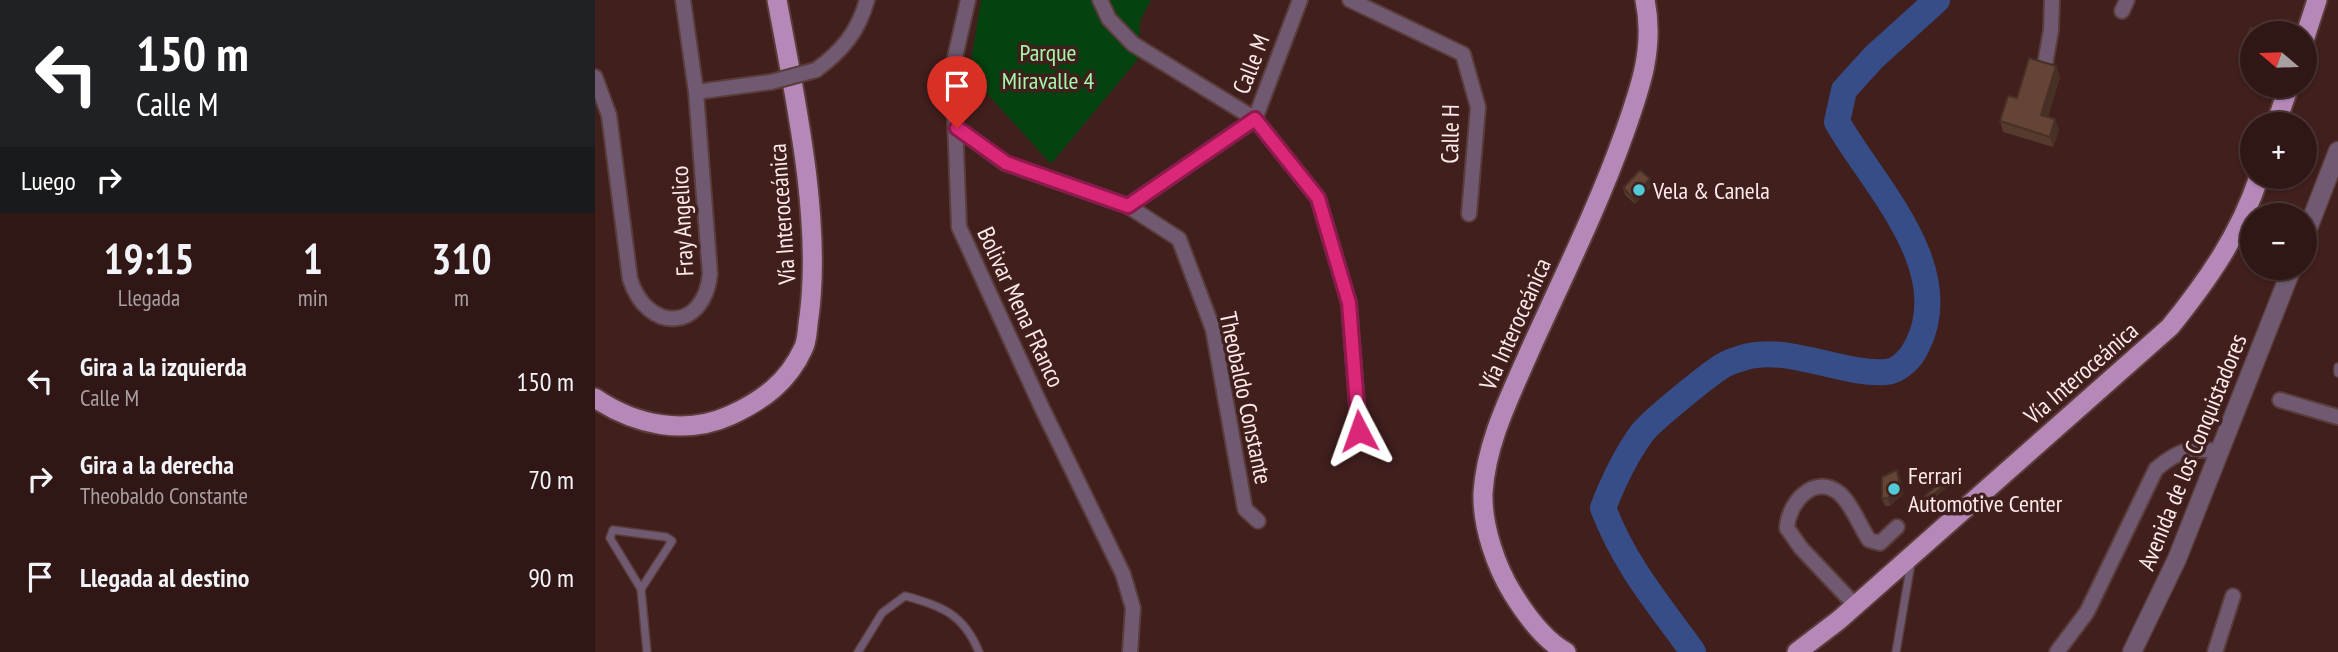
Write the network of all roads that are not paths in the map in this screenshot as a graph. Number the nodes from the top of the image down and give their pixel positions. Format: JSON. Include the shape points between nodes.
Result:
{"nodes":[{"id":1,"x":684,"y":0,"type":"edge"},
{"id":2,"x":777,"y":0,"type":"edge"},
{"id":3,"x":867,"y":0,"type":"edge"},
{"id":4,"x":968,"y":0,"type":"edge"},
{"id":5,"x":1100,"y":0,"type":"edge"},
{"id":6,"x":1300,"y":0,"type":"edge"},
{"id":7,"x":1350,"y":0,"type":"edge"},
{"id":8,"x":1645,"y":0,"type":"edge"},
{"id":9,"x":2052,"y":0,"type":"edge"},
{"id":10,"x":2317,"y":2,"type":"edge"},
{"id":11,"x":2310,"y":21,"type":"edge"},
{"id":12,"x":2044,"y":69,"type":"edge"},
{"id":13,"x":595,"y":77,"type":"edge"},
{"id":14,"x":696,"y":92,"type":"junction"},
{"id":15,"x":1255,"y":119,"type":"junction"},
{"id":16,"x":957,"y":128,"type":"junction"},
{"id":17,"x":2338,"y":151,"type":"edge"},
{"id":18,"x":2254,"y":189,"type":"edge"},
{"id":19,"x":2317,"y":205,"type":"edge"},
{"id":20,"x":1128,"y":206,"type":"junction"},
{"id":21,"x":1469,"y":214,"type":"dead end"},
{"id":22,"x":2287,"y":280,"type":"edge"},
{"id":23,"x":2338,"y":367,"type":"edge"},
{"id":24,"x":2338,"y":373,"type":"edge"},
{"id":25,"x":595,"y":398,"type":"edge"},
{"id":26,"x":2280,"y":400,"type":"dead end"},
{"id":27,"x":2338,"y":417,"type":"edge"},
{"id":28,"x":1359,"y":431,"type":"dead end"},
{"id":29,"x":2219,"y":451,"type":"junction"},
{"id":30,"x":1258,"y":521,"type":"dead end"},
{"id":31,"x":1897,"y":527,"type":"dead end"},
{"id":32,"x":1912,"y":555,"type":"junction"},
{"id":33,"x":641,"y":589,"type":"junction"},
{"id":34,"x":2233,"y":596,"type":"dead end"},
{"id":35,"x":1855,"y":605,"type":"junction"},
{"id":36,"x":1557,"y":650,"type":"edge"},
{"id":37,"x":647,"y":652,"type":"edge"},
{"id":38,"x":858,"y":652,"type":"edge"},
{"id":39,"x":979,"y":652,"type":"edge"},
{"id":40,"x":1131,"y":652,"type":"edge"},
{"id":41,"x":1797,"y":652,"type":"edge"},
{"id":42,"x":1896,"y":652,"type":"edge"},
{"id":43,"x":2057,"y":652,"type":"edge"},
{"id":44,"x":2132,"y":652,"type":"edge"},
{"id":45,"x":2215,"y":652,"type":"edge"}],
"edges":[{"from":1,"to":14,"type":"street","name":"Fray Angelico"},
{"from":2,"to":25,"type":"main road","name":"Vía Interoceánica","via":[[800,124],[814,279],[805,346],[785,381],[752,405],[715,423],[666,426],[632,419]]},
{"from":3,"to":14,"type":"street","bridge":true,"via":[[852,37],[816,70],[771,82]]},
{"from":4,"to":16,"type":"street","name":"Bolivar Mena FRanco","via":[[953,66]]},
{"from":5,"to":15,"type":"street","via":[[1109,19],[1133,44]]},
{"from":6,"to":15,"type":"street","name":"Calle M"},
{"from":7,"to":21,"type":"street","name":"Calle H","via":[[1462,54],[1478,107]]},
{"from":8,"to":36,"type":"main road","name":"Vía Interoceánica","via":[[1649,47],[1640,89],[1616,155],[1506,404],[1489,451],[1483,495],[1503,579]]},
{"from":9,"to":12,"type":"street"},
{"from":10,"to":11,"type":"main road"},
{"from":13,"to":14,"type":"street","name":"Fray Angelico","via":[[609,115],[635,296],[649,312],[666,318],[681,318],[699,308],[708,294]]},
{"from":15,"to":20,"type":"street","name":"Calle M"},
{"from":15,"to":28,"type":"street","via":[[1318,198],[1349,303]]},
{"from":16,"to":20,"type":"street","name":"Theobaldo Constante","via":[[1006,163]]},
{"from":16,"to":40,"type":"street","name":"Bolivar Mena FRanco","via":[[959,226],[1123,574],[1133,608]]},
{"from":17,"to":19,"type":"street"},
{"from":18,"to":32,"type":"main road","name":"Vía Interoceánica","via":[[2235,236],[2170,327]]},
{"from":20,"to":30,"type":"street","name":"Theobaldo Constante","via":[[1179,239],[1213,329],[1245,509]]},
{"from":22,"to":29,"type":"street","name":"Avenida de los Conquistadores"},
{"from":23,"to":24,"type":"lane"},
{"from":26,"to":27,"type":"street"},
{"from":29,"to":43,"type":"street","via":[[2189,448],[2156,469],[2087,612]]},
{"from":29,"to":44,"type":"street","name":"Avenida de los Conquistadores"},
{"from":31,"to":35,"type":"street","via":[[1879,543],[1869,540],[1840,494],[1828,488],[1801,495],[1793,506],[1787,528]]},
{"from":32,"to":35,"type":"main road","name":"Vía Interoceánica"},
{"from":32,"to":42,"type":"lane"},
{"from":33,"to":33,"type":"lane","via":[[672,541],[613,530],[610,538]]},
{"from":33,"to":37,"type":"lane"},
{"from":34,"to":45,"type":"street"},
{"from":35,"to":41,"type":"main road","name":"Vía Interoceánica"},
{"from":38,"to":39,"type":"lane","via":[[882,613],[905,596],[939,605],[970,629]]}]}
